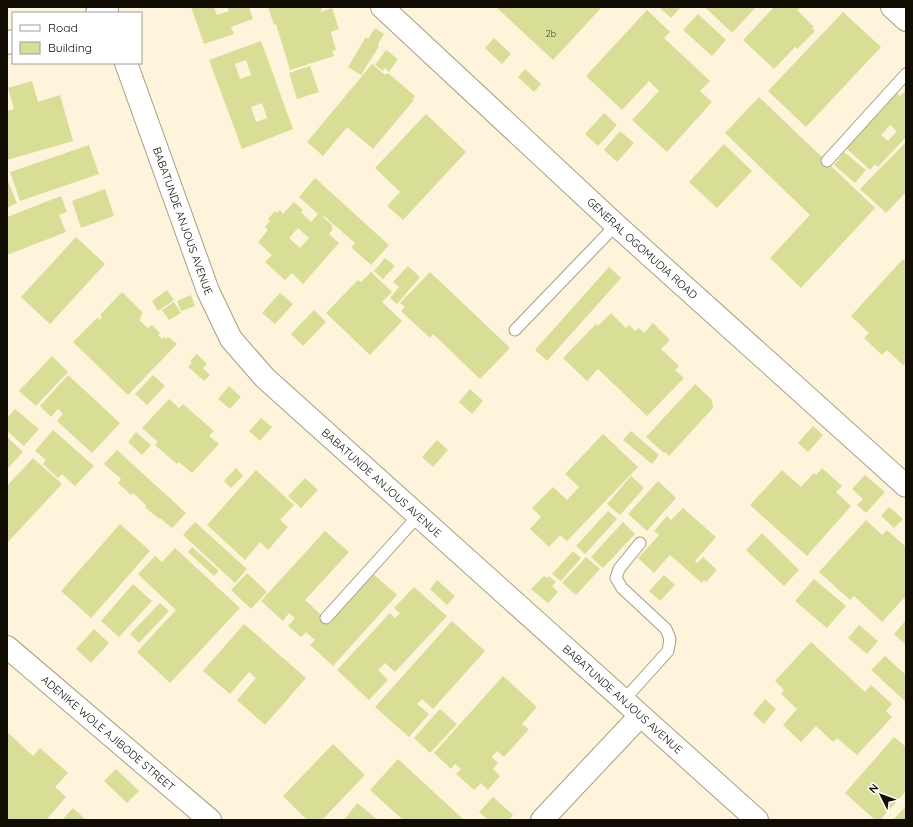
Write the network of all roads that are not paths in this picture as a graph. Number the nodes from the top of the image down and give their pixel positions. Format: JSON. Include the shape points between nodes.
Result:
{"nodes":[{"id":1,"x":382,"y":7,"type":"edge"},
{"id":2,"x":892,"y":7,"type":"edge"},
{"id":3,"x":906,"y":20,"type":"edge"},
{"id":4,"x":126,"y":64,"type":"edge"},
{"id":5,"x":906,"y":74,"type":"edge"},
{"id":6,"x":827,"y":161,"type":"dead end"},
{"id":7,"x":616,"y":225,"type":"junction"},
{"id":8,"x":515,"y":330,"type":"dead end"},
{"id":9,"x":906,"y":486,"type":"edge"},
{"id":10,"x":418,"y":516,"type":"junction"},
{"id":11,"x":640,"y":543,"type":"dead end"},
{"id":12,"x":326,"y":618,"type":"dead end"},
{"id":13,"x":7,"y":647,"type":"edge"},
{"id":14,"x":623,"y":701,"type":"junction"},
{"id":15,"x":640,"y":716,"type":"junction"},
{"id":16,"x":210,"y":820,"type":"edge"},
{"id":17,"x":542,"y":820,"type":"edge"},
{"id":18,"x":757,"y":820,"type":"edge"}],
"edges":[{"from":1,"to":7,"type":"street","name":"GENERAL OGOMUDIA ROAD"},
{"from":2,"to":3,"type":"street"},
{"from":4,"to":10,"type":"street","name":"BABATUNDE ANJOUS AVENUE","via":[[208,291],[231,339],[265,378]]},
{"from":5,"to":6,"type":"lane"},
{"from":7,"to":8,"type":"lane"},
{"from":7,"to":9,"type":"street","name":"GENERAL OGOMUDIA ROAD"},
{"from":10,"to":12,"type":"lane"},
{"from":10,"to":14,"type":"street","name":"BABATUNDE ANJOUS AVENUE"},
{"from":11,"to":14,"type":"lane","via":[[619,569],[616,578],[622,588],[666,629],[670,639],[668,650]]},
{"from":13,"to":16,"type":"street","name":"ADENIKE WOLE AJIBODE STREET"},
{"from":14,"to":15,"type":"street","name":"BABATUNDE ANJOUS AVENUE"},
{"from":15,"to":17,"type":"street"},
{"from":15,"to":18,"type":"street","name":"BABATUNDE ANJOUS AVENUE"}]}
